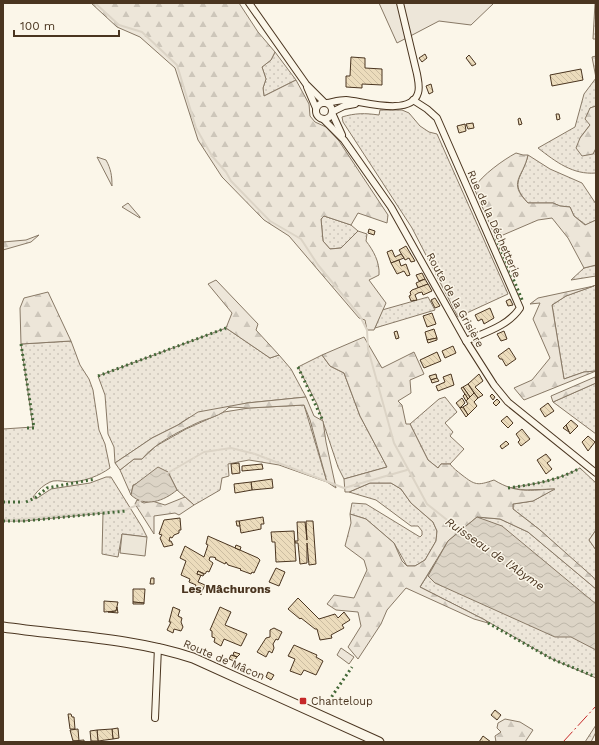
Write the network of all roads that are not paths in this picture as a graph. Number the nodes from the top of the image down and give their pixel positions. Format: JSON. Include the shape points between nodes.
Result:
{"nodes":[{"id":1,"x":249,"y":3,"type":"edge"},
{"id":2,"x":400,"y":3,"type":"edge"},
{"id":3,"x":306,"y":84,"type":"junction"},
{"id":4,"x":413,"y":100,"type":"junction"},
{"id":5,"x":326,"y":103,"type":"junction"},
{"id":6,"x":361,"y":104,"type":"junction"},
{"id":7,"x":316,"y":108,"type":"junction"},
{"id":8,"x":332,"y":113,"type":"junction"},
{"id":9,"x":323,"y":119,"type":"junction"},
{"id":10,"x":344,"y":140,"type":"junction"},
{"id":11,"x":466,"y":341,"type":"junction"},
{"id":12,"x":596,"y":473,"type":"edge"},
{"id":13,"x":3,"y":627,"type":"edge"},
{"id":14,"x":158,"y":647,"type":"junction"},
{"id":15,"x":154,"y":718,"type":"dead end"},
{"id":16,"x":379,"y":742,"type":"edge"}],
"edges":[{"from":1,"to":3,"type":"street","name":"Route de la Grisière"},
{"from":2,"to":4,"type":"street","via":[[418,86],[418,92]]},
{"from":3,"to":5,"type":"street","name":"Route de la Grisière"},
{"from":3,"to":7,"type":"street","name":"Route de la Grisière"},
{"from":4,"to":6,"type":"street","via":[[392,106]]},
{"from":4,"to":11,"type":"street","name":"Rue de la Déchetterie","via":[[437,118],[520,308],[506,323]]},
{"from":5,"to":6,"type":"street","via":[[343,100]]},
{"from":5,"to":7,"type":"street","via":[[319,104]]},
{"from":5,"to":8,"type":"street","name":"Route de la Grisière","via":[[331,107]]},
{"from":6,"to":8,"type":"street","via":[[344,106]]},
{"from":7,"to":9,"type":"street","name":"Route de la Grisière","via":[[318,117]]},
{"from":8,"to":9,"type":"street","via":[[329,118]]},
{"from":8,"to":10,"type":"street","name":"Route de la Grisière"},
{"from":9,"to":10,"type":"street","name":"Route de la Grisière"},
{"from":10,"to":11,"type":"street","name":"Route de la Grisière","via":[[398,220]]},
{"from":11,"to":12,"type":"street","name":"Route de la Grisière","via":[[508,402]]},
{"from":13,"to":14,"type":"street","name":"Route de Mâcon"},
{"from":14,"to":15,"type":"street"},
{"from":14,"to":16,"type":"street","name":"Route de Mâcon","via":[[193,658]]}]}
